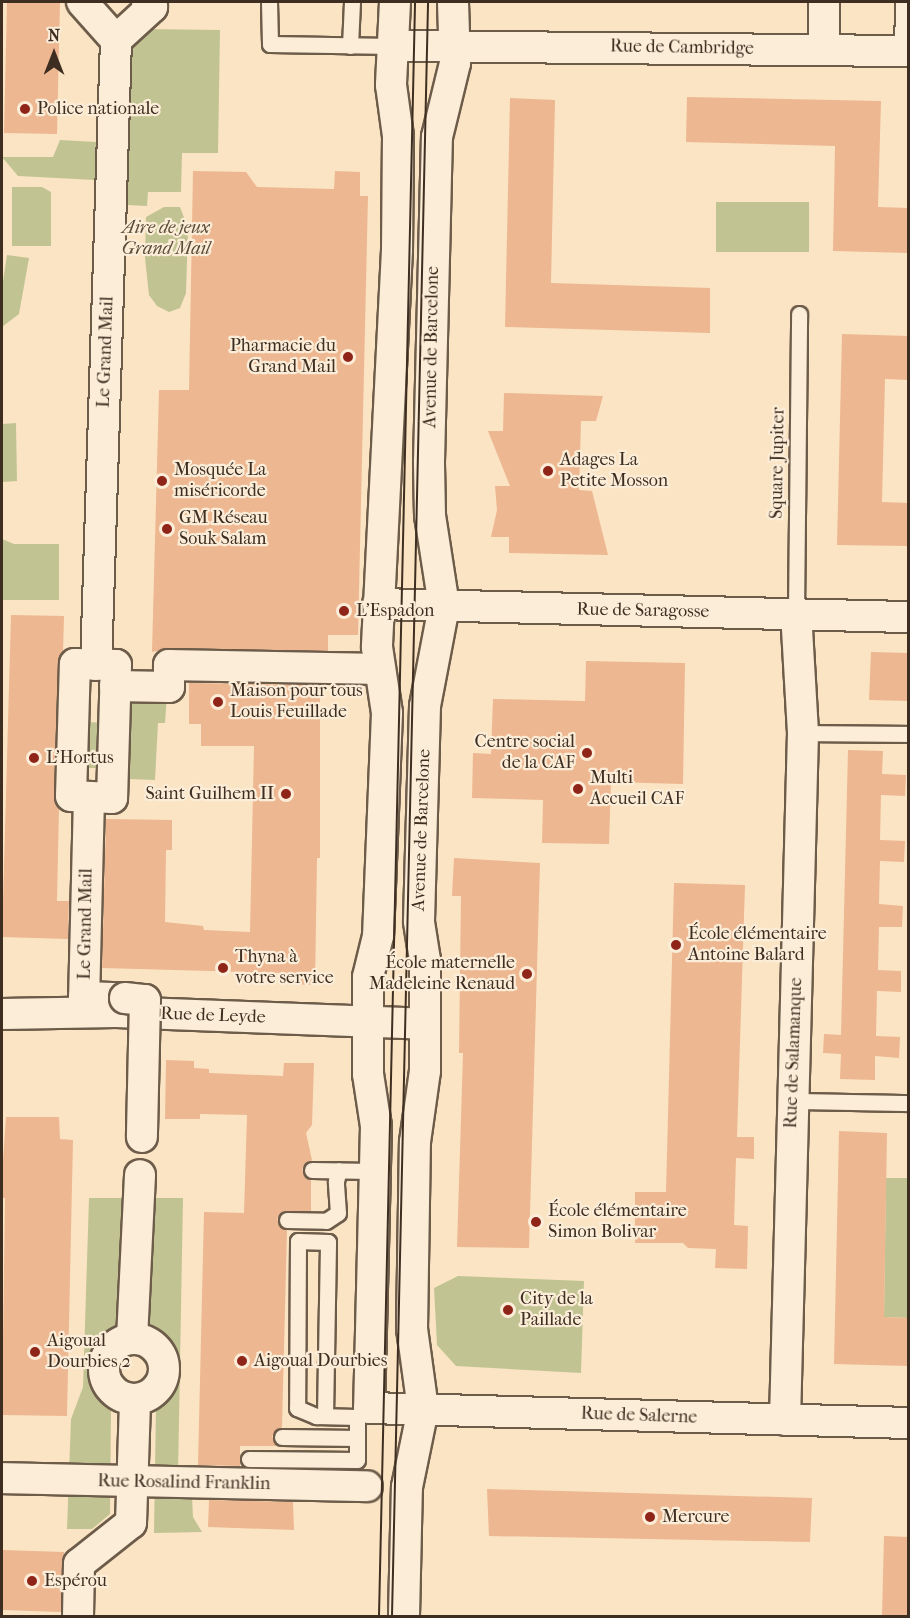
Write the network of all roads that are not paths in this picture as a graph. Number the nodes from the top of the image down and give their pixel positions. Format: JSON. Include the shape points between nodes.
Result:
{"nodes":[{"id":1,"x":82,"y":2,"type":"edge"},
{"id":2,"x":147,"y":2,"type":"edge"},
{"id":3,"x":269,"y":2,"type":"edge"},
{"id":4,"x":352,"y":2,"type":"edge"},
{"id":5,"x":395,"y":2,"type":"edge"},
{"id":6,"x":453,"y":2,"type":"edge"},
{"id":7,"x":824,"y":2,"type":"edge"},
{"id":8,"x":903,"y":2,"type":"edge"},
{"id":9,"x":116,"y":40,"type":"junction"},
{"id":10,"x":455,"y":45,"type":"junction"},
{"id":11,"x":350,"y":46,"type":"junction"},
{"id":12,"x":393,"y":46,"type":"junction"},
{"id":13,"x":824,"y":50,"type":"junction"},
{"id":14,"x":905,"y":51,"type":"edge"},
{"id":15,"x":799,"y":314,"type":"dead end"},
{"id":16,"x":378,"y":604,"type":"junction"},
{"id":17,"x":444,"y":606,"type":"junction"},
{"id":18,"x":796,"y":613,"type":"junction"},
{"id":19,"x":909,"y":617,"type":"edge"},
{"id":20,"x":381,"y":669,"type":"junction"},
{"id":21,"x":106,"y":675,"type":"junction"},
{"id":22,"x":803,"y":733,"type":"junction"},
{"id":23,"x":909,"y":734,"type":"edge"},
{"id":24,"x":89,"y":797,"type":"junction"},
{"id":25,"x":2,"y":1014,"type":"edge"},
{"id":26,"x":368,"y":1021,"type":"junction"},
{"id":27,"x":424,"y":1024,"type":"junction"},
{"id":28,"x":793,"y":1101,"type":"junction"},
{"id":29,"x":909,"y":1103,"type":"edge"},
{"id":30,"x":142,"y":1137,"type":"dead end"},
{"id":31,"x":312,"y":1170,"type":"dead end"},
{"id":32,"x":339,"y":1170,"type":"junction"},
{"id":33,"x":373,"y":1171,"type":"junction"},
{"id":34,"x":140,"y":1175,"type":"dead end"},
{"id":35,"x":287,"y":1220,"type":"dead end"},
{"id":36,"x":132,"y":1339,"type":"junction"},
{"id":37,"x":135,"y":1400,"type":"junction"},
{"id":38,"x":423,"y":1409,"type":"junction"},
{"id":39,"x":363,"y":1412,"type":"junction"},
{"id":40,"x":325,"y":1416,"type":"junction"},
{"id":41,"x":785,"y":1420,"type":"junction"},
{"id":42,"x":909,"y":1424,"type":"edge"},
{"id":43,"x":282,"y":1437,"type":"dead end"},
{"id":44,"x":357,"y":1438,"type":"junction"},
{"id":45,"x":249,"y":1459,"type":"dead end"},
{"id":46,"x":2,"y":1478,"type":"edge"},
{"id":47,"x":132,"y":1483,"type":"junction"},
{"id":48,"x":367,"y":1486,"type":"dead end"},
{"id":49,"x":78,"y":1617,"type":"edge"},
{"id":50,"x":404,"y":1617,"type":"edge"}],
"edges":[{"from":1,"to":9,"type":"street"},
{"from":2,"to":9,"type":"street","via":[[152,7]]},
{"from":3,"to":11,"type":"lane","via":[[270,44]]},
{"from":4,"to":11,"type":"lane"},
{"from":5,"to":12,"type":"street","name":"Avenue de Barcelone"},
{"from":6,"to":10,"type":"street","name":"Avenue de Barcelone"},
{"from":7,"to":13,"type":"street"},
{"from":8,"to":14,"type":"lane"},
{"from":9,"to":21,"type":"street","name":"Le Grand Mail"},
{"from":10,"to":12,"type":"street"},
{"from":10,"to":13,"type":"street","name":"Rue de Cambridge"},
{"from":10,"to":17,"type":"street","name":"Avenue de Barcelone","via":[[448,98],[437,137],[429,462],[430,516]]},
{"from":11,"to":12,"type":"lane"},
{"from":12,"to":16,"type":"street","name":"Avenue de Barcelone","via":[[391,85],[398,136],[397,250]]},
{"from":13,"to":14,"type":"street","name":"Rue de Cambridge"},
{"from":15,"to":18,"type":"lane","name":"Square Jupiter"},
{"from":16,"to":17,"type":"street","name":"Rue de Saragosse"},
{"from":16,"to":20,"type":"street","name":"Avenue de Barcelone"},
{"from":17,"to":18,"type":"street","name":"Rue de Saragosse"},
{"from":17,"to":27,"type":"street","name":"Avenue de Barcelone","via":[[425,706],[419,921],[425,960]]},
{"from":18,"to":19,"type":"street","name":"Rue de Saragosse"},
{"from":18,"to":22,"type":"street","name":"Rue de Salamanque"},
{"from":20,"to":21,"type":"street","via":[[169,665],[169,687]]},
{"from":20,"to":26,"type":"street","name":"Avenue de Barcelone","via":[[387,713],[378,936],[368,977]]},
{"from":21,"to":24,"type":"street","name":"Le Grand Mail","via":[[112,798]]},
{"from":21,"to":24,"type":"street","via":[[75,664],[71,796]]},
{"from":22,"to":23,"type":"lane"},
{"from":22,"to":28,"type":"street","name":"Rue de Salamanque"},
{"from":24,"to":30,"type":"street","name":"Le Grand Mail","bridge":true,"via":[[84,997],[145,1000]]},
{"from":25,"to":26,"type":"street","name":"Rue de Leyde","via":[[116,1012]]},
{"from":26,"to":27,"type":"street","name":"Rue de Leyde"},
{"from":26,"to":33,"type":"street","name":"Avenue de Barcelone","via":[[368,1074],[376,1126]]},
{"from":27,"to":38,"type":"street","name":"Avenue de Barcelone","via":[[424,1085],[415,1142],[412,1329]]},
{"from":28,"to":29,"type":"lane"},
{"from":28,"to":41,"type":"street","name":"Rue de Salamanque"},
{"from":31,"to":32,"type":"lane"},
{"from":32,"to":33,"type":"lane"},
{"from":32,"to":35,"type":"lane","via":[[338,1213],[326,1221]]},
{"from":33,"to":39,"type":"street","name":"Avenue de Barcelone"},
{"from":34,"to":36,"type":"street"},
{"from":36,"to":37,"type":"street","via":[[113,1347],[106,1356],[104,1376],[115,1394]]},
{"from":36,"to":37,"type":"street","via":[[151,1344],[164,1368],[153,1394]]},
{"from":37,"to":47,"type":"street"},
{"from":38,"to":39,"type":"street","name":"Rue de Salerne"},
{"from":38,"to":41,"type":"street","name":"Rue de Salerne"},
{"from":38,"to":50,"type":"street","name":"Avenue de Barcelone","via":[[407,1487]]},
{"from":39,"to":40,"type":"lane"},
{"from":39,"to":44,"type":"lane"},
{"from":40,"to":40,"type":"lane","via":[[297,1408],[298,1241],[328,1242]]},
{"from":41,"to":42,"type":"street","name":"Rue de Salerne"},
{"from":43,"to":44,"type":"lane"},
{"from":44,"to":45,"type":"lane","via":[[357,1460]]},
{"from":46,"to":47,"type":"street","name":"Rue Rosalind Franklin"},
{"from":47,"to":48,"type":"street","name":"Rue Rosalind Franklin"},
{"from":47,"to":49,"type":"street","via":[[131,1523],[79,1564]]}]}
